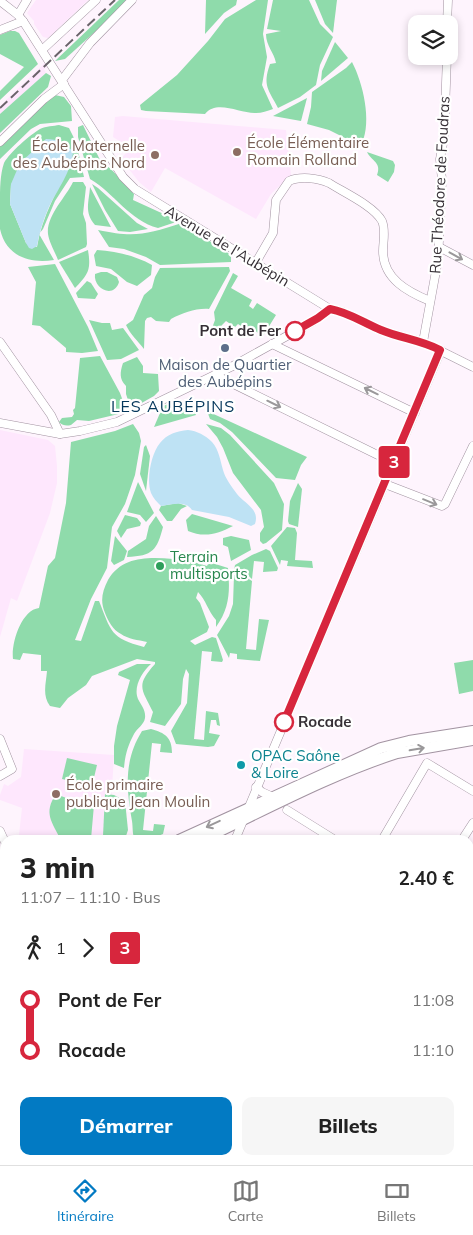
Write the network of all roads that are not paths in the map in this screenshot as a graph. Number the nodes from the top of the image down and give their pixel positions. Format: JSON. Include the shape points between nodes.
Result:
{"nodes":[{"id":1,"x":27,"y":0,"type":"edge"},
{"id":2,"x":96,"y":0,"type":"edge"},
{"id":3,"x":132,"y":0,"type":"edge"},
{"id":4,"x":448,"y":0,"type":"edge"},
{"id":5,"x":0,"y":1,"type":"edge"},
{"id":6,"x":447,"y":15,"type":"edge"},
{"id":7,"x":20,"y":18,"type":"junction"},
{"id":8,"x":0,"y":30,"type":"edge"},
{"id":9,"x":42,"y":50,"type":"junction"},
{"id":10,"x":447,"y":65,"type":"edge"},
{"id":11,"x":63,"y":82,"type":"junction"},
{"id":12,"x":0,"y":142,"type":"edge"},
{"id":13,"x":439,"y":246,"type":"junction"},
{"id":14,"x":256,"y":264,"type":"junction"},
{"id":15,"x":473,"y":265,"type":"edge"},
{"id":16,"x":430,"y":301,"type":"junction"},
{"id":17,"x":330,"y":309,"type":"junction"},
{"id":18,"x":0,"y":342,"type":"edge"},
{"id":19,"x":423,"y":342,"type":"junction"},
{"id":20,"x":272,"y":344,"type":"junction"},
{"id":21,"x":440,"y":350,"type":"junction"},
{"id":22,"x":473,"y":367,"type":"edge"},
{"id":23,"x":215,"y":376,"type":"junction"},
{"id":24,"x":415,"y":413,"type":"junction"},
{"id":25,"x":0,"y":423,"type":"edge"},
{"id":26,"x":60,"y":434,"type":"junction"},
{"id":27,"x":473,"y":446,"type":"edge"},
{"id":28,"x":394,"y":463,"type":"junction"},
{"id":29,"x":384,"y":484,"type":"junction"},
{"id":30,"x":473,"y":731,"type":"edge"},
{"id":31,"x":0,"y":739,"type":"edge"},
{"id":32,"x":473,"y":740,"type":"edge"},
{"id":33,"x":0,"y":776,"type":"edge"},
{"id":34,"x":256,"y":787,"type":"junction"},
{"id":35,"x":473,"y":791,"type":"edge"},
{"id":36,"x":273,"y":797,"type":"junction"},
{"id":37,"x":247,"y":808,"type":"junction"},
{"id":38,"x":287,"y":810,"type":"dead end"},
{"id":39,"x":243,"y":820,"type":"junction"},
{"id":40,"x":473,"y":823,"type":"edge"},
{"id":41,"x":190,"y":835,"type":"edge"},
{"id":42,"x":211,"y":835,"type":"edge"},
{"id":43,"x":236,"y":835,"type":"edge"},
{"id":44,"x":327,"y":835,"type":"edge"},
{"id":45,"x":385,"y":835,"type":"edge"},
{"id":46,"x":465,"y":835,"type":"edge"}],
"edges":[{"from":1,"to":7,"type":"street"},
{"from":2,"to":9,"type":"street"},
{"from":3,"to":11,"type":"street","via":[[90,43]]},
{"from":4,"to":6,"type":"street"},
{"from":5,"to":7,"type":"street","name":"Avenue de l'Aubépin"},
{"from":7,"to":8,"type":"street"},
{"from":7,"to":9,"type":"street","name":"Avenue de l'Aubépin"},
{"from":9,"to":11,"type":"street","name":"Avenue de l'Aubépin"},
{"from":10,"to":13,"type":"street","name":"Rue Théodore de Foudras","via":[[444,138],[440,159]]},
{"from":11,"to":12,"type":"street"},
{"from":11,"to":14,"type":"street","name":"Avenue de l'Aubépin","via":[[128,184]]},
{"from":13,"to":15,"type":"street","one_way":true},
{"from":13,"to":16,"type":"street","name":"Rue Théodore de Foudras"},
{"from":14,"to":16,"type":"street","via":[[273,233],[276,200],[289,181],[300,178],[321,180],[378,216],[384,226],[385,265],[402,287]]},
{"from":14,"to":17,"type":"street","name":"Avenue de l'Aubépin"},
{"from":16,"to":19,"type":"street","name":"Rue Théodore de Foudras"},
{"from":17,"to":19,"type":"street","name":"Avenue de l'Aubépin","via":[[382,331]]},
{"from":17,"to":20,"type":"street"},
{"from":18,"to":26,"type":"street","via":[[51,415]]},
{"from":19,"to":21,"type":"street","name":"Avenue de l'Aubépin"},
{"from":20,"to":23,"type":"street"},
{"from":24,"to":20,"type":"street","one_way":true},
{"from":21,"to":22,"type":"street","name":"Avenue de l'Aubépin"},
{"from":21,"to":24,"type":"street"},
{"from":23,"to":26,"type":"street","via":[[117,422]]},
{"from":23,"to":28,"type":"street","one_way":true},
{"from":24,"to":28,"type":"street"},
{"from":25,"to":26,"type":"street"},
{"from":29,"to":27,"type":"street","one_way":true,"via":[[442,506]]},
{"from":28,"to":29,"type":"street"},
{"from":29,"to":34,"type":"street"},
{"from":30,"to":36,"type":"main road","via":[[381,748]]},
{"from":31,"to":33,"type":"street","via":[[12,769]]},
{"from":39,"to":32,"type":"main road","one_way":true,"via":[[386,756]]},
{"from":34,"to":36,"type":"street"},
{"from":34,"to":37,"type":"street"},
{"from":35,"to":45,"type":"street","via":[[427,763]]},
{"from":36,"to":37,"type":"main road"},
{"from":37,"to":39,"type":"street"},
{"from":37,"to":41,"type":"main road","one_way":true},
{"from":38,"to":44,"type":"street"},
{"from":39,"to":42,"type":"main road"},
{"from":39,"to":43,"type":"street"},
{"from":40,"to":46,"type":"street"}]}
